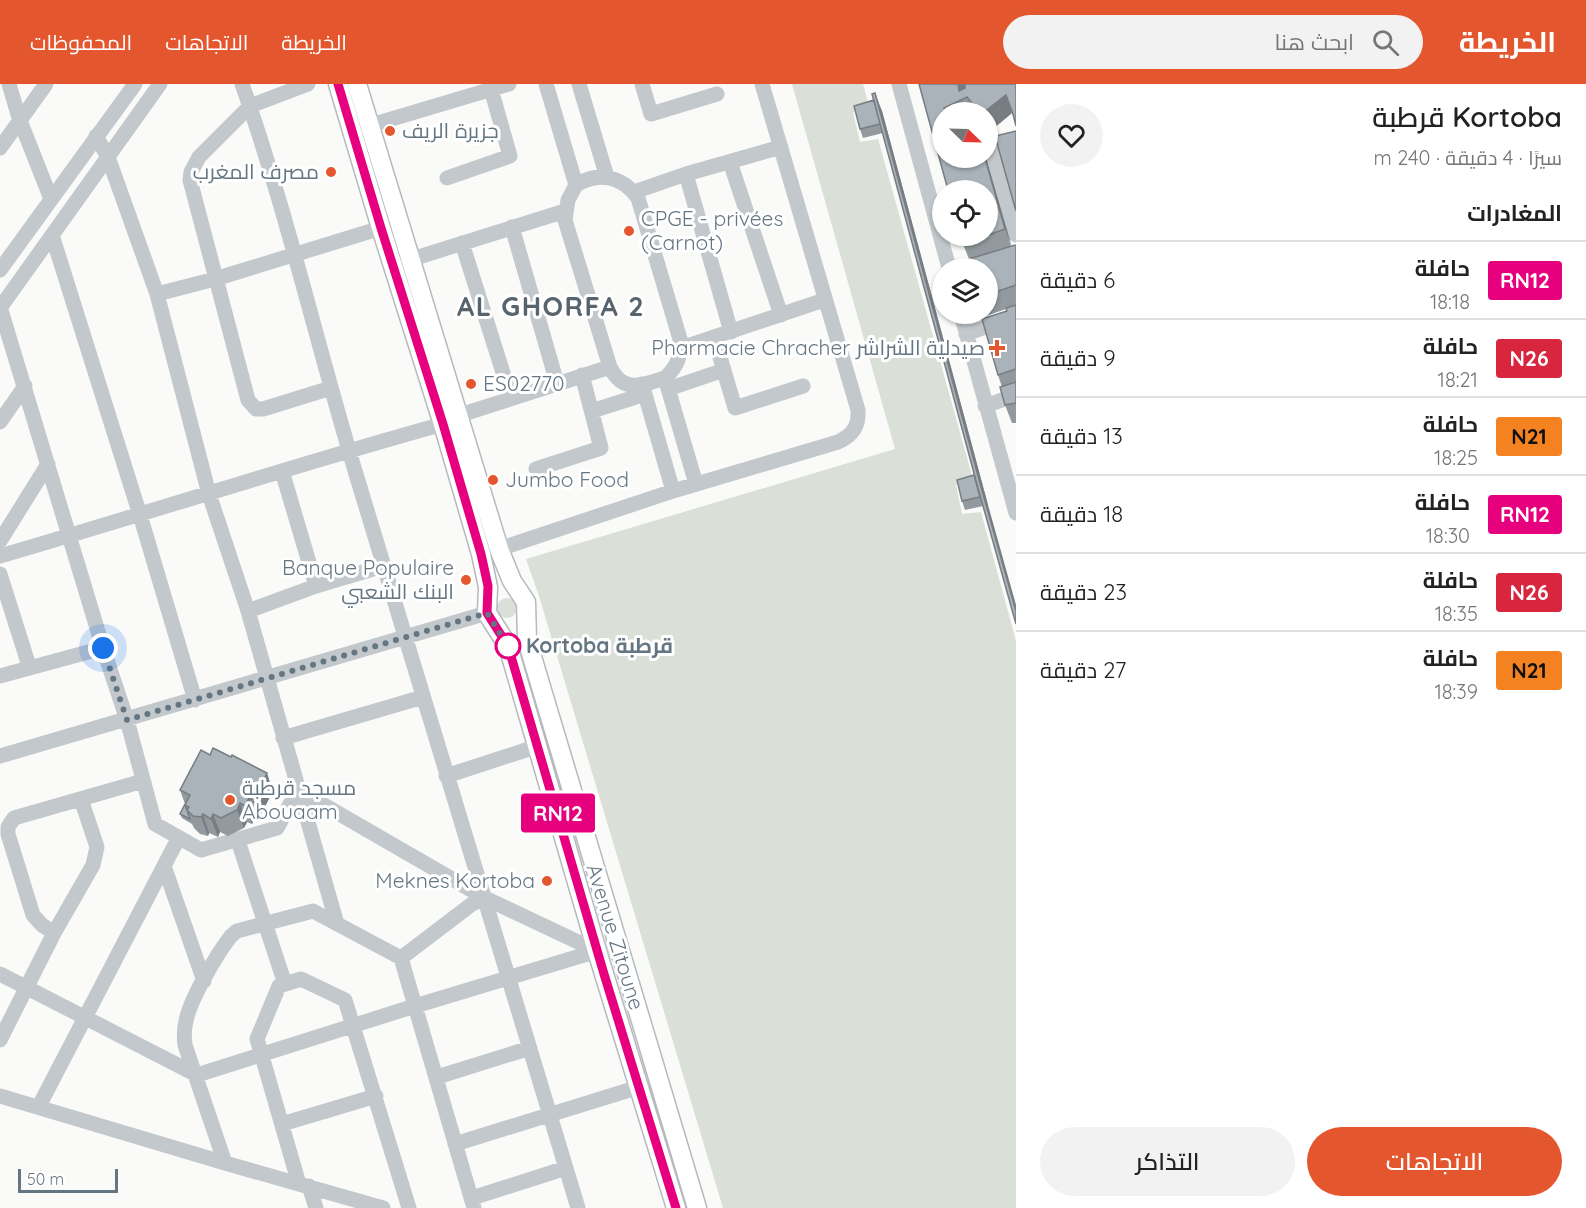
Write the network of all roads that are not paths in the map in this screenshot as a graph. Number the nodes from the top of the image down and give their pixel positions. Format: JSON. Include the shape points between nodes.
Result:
{"nodes":[{"id":1,"x":9,"y":84,"type":"edge"},
{"id":2,"x":46,"y":84,"type":"edge"},
{"id":3,"x":135,"y":84,"type":"edge"},
{"id":4,"x":160,"y":84,"type":"edge"},
{"id":5,"x":242,"y":84,"type":"edge"},
{"id":6,"x":308,"y":84,"type":"edge"},
{"id":7,"x":338,"y":84,"type":"edge"},
{"id":8,"x":357,"y":84,"type":"edge"},
{"id":9,"x":509,"y":84,"type":"edge"},
{"id":10,"x":546,"y":84,"type":"edge"},
{"id":11,"x":579,"y":84,"type":"edge"},
{"id":12,"x":642,"y":84,"type":"edge"},
{"id":13,"x":762,"y":84,"type":"edge"},
{"id":14,"x":899,"y":84,"type":"edge"},
{"id":15,"x":491,"y":89,"type":"junction"},
{"id":16,"x":717,"y":94,"type":"dead end"},
{"id":17,"x":250,"y":106,"type":"junction"},
{"id":18,"x":19,"y":118,"type":"junction"},
{"id":19,"x":368,"y":126,"type":"junction"},
{"id":20,"x":96,"y":136,"type":"junction"},
{"id":21,"x":781,"y":147,"type":"junction"},
{"id":22,"x":0,"y":148,"type":"edge"},
{"id":23,"x":108,"y":157,"type":"junction"},
{"id":24,"x":730,"y":162,"type":"junction"},
{"id":25,"x":996,"y":168,"type":"edge"},
{"id":26,"x":686,"y":174,"type":"junction"},
{"id":27,"x":607,"y":177,"type":"junction"},
{"id":28,"x":447,"y":178,"type":"dead end"},
{"id":29,"x":576,"y":185,"type":"junction"},
{"id":30,"x":634,"y":192,"type":"junction"},
{"id":31,"x":51,"y":199,"type":"junction"},
{"id":32,"x":566,"y":211,"type":"junction"},
{"id":33,"x":512,"y":227,"type":"junction"},
{"id":34,"x":381,"y":228,"type":"junction"},
{"id":35,"x":52,"y":235,"type":"junction"},
{"id":36,"x":1016,"y":235,"type":"edge"},
{"id":37,"x":462,"y":243,"type":"junction"},
{"id":38,"x":294,"y":254,"type":"junction"},
{"id":39,"x":946,"y":258,"type":"edge"},
{"id":40,"x":409,"y":260,"type":"junction"},
{"id":41,"x":0,"y":270,"type":"edge"},
{"id":42,"x":215,"y":279,"type":"junction"},
{"id":43,"x":157,"y":294,"type":"junction"},
{"id":44,"x":824,"y":300,"type":"junction"},
{"id":45,"x":0,"y":307,"type":"edge"},
{"id":46,"x":781,"y":315,"type":"junction"},
{"id":47,"x":1016,"y":316,"type":"edge"},
{"id":48,"x":964,"y":324,"type":"edge"},
{"id":49,"x":731,"y":332,"type":"junction"},
{"id":50,"x":966,"y":334,"type":"junction"},
{"id":51,"x":714,"y":338,"type":"junction"},
{"id":52,"x":681,"y":348,"type":"junction"},
{"id":53,"x":610,"y":367,"type":"junction"},
{"id":54,"x":724,"y":370,"type":"junction"},
{"id":55,"x":582,"y":375,"type":"junction"},
{"id":56,"x":557,"y":383,"type":"junction"},
{"id":57,"x":667,"y":383,"type":"junction"},
{"id":58,"x":25,"y":386,"type":"junction"},
{"id":59,"x":802,"y":386,"type":"dead end"},
{"id":60,"x":331,"y":388,"type":"junction"},
{"id":61,"x":644,"y":389,"type":"junction"},
{"id":62,"x":1016,"y":395,"type":"edge"},
{"id":63,"x":511,"y":398,"type":"junction"},
{"id":64,"x":985,"y":406,"type":"junction"},
{"id":65,"x":592,"y":411,"type":"junction"},
{"id":66,"x":450,"y":420,"type":"junction"},
{"id":67,"x":0,"y":422,"type":"edge"},
{"id":68,"x":348,"y":450,"type":"junction"},
{"id":69,"x":48,"y":464,"type":"junction"},
{"id":70,"x":536,"y":469,"type":"dead end"},
{"id":71,"x":282,"y":471,"type":"junction"},
{"id":72,"x":696,"y":484,"type":"junction"},
{"id":73,"x":673,"y":491,"type":"junction"},
{"id":74,"x":209,"y":494,"type":"junction"},
{"id":75,"x":1016,"y":513,"type":"edge"},
{"id":76,"x":140,"y":515,"type":"junction"},
{"id":77,"x":70,"y":535,"type":"junction"},
{"id":78,"x":0,"y":541,"type":"edge"},
{"id":79,"x":499,"y":549,"type":"junction"},
{"id":80,"x":0,"y":556,"type":"edge"},
{"id":81,"x":383,"y":566,"type":"junction"},
{"id":82,"x":0,"y":574,"type":"edge"},
{"id":83,"x":316,"y":586,"type":"junction"},
{"id":84,"x":519,"y":591,"type":"junction"},
{"id":85,"x":527,"y":609,"type":"junction"},
{"id":86,"x":248,"y":611,"type":"junction"},
{"id":87,"x":490,"y":613,"type":"junction"},
{"id":88,"x":405,"y":638,"type":"junction"},
{"id":89,"x":103,"y":648,"type":"junction"},
{"id":90,"x":29,"y":666,"type":"junction"},
{"id":91,"x":0,"y":676,"type":"edge"},
{"id":92,"x":266,"y":679,"type":"junction"},
{"id":93,"x":423,"y":697,"type":"junction"},
{"id":94,"x":195,"y":700,"type":"junction"},
{"id":95,"x":127,"y":720,"type":"junction"},
{"id":96,"x":283,"y":738,"type":"junction"},
{"id":97,"x":538,"y":746,"type":"junction"},
{"id":98,"x":0,"y":756,"type":"edge"},
{"id":99,"x":446,"y":776,"type":"junction"},
{"id":100,"x":143,"y":781,"type":"junction"},
{"id":101,"x":298,"y":790,"type":"junction"},
{"id":102,"x":81,"y":798,"type":"junction"},
{"id":103,"x":178,"y":839,"type":"junction"},
{"id":104,"x":238,"y":841,"type":"junction"},
{"id":105,"x":164,"y":866,"type":"junction"},
{"id":106,"x":485,"y":898,"type":"junction"},
{"id":107,"x":264,"y":924,"type":"junction"},
{"id":108,"x":337,"y":924,"type":"junction"},
{"id":109,"x":54,"y":933,"type":"junction"},
{"id":110,"x":617,"y":945,"type":"junction"},
{"id":111,"x":597,"y":951,"type":"junction"},
{"id":112,"x":401,"y":958,"type":"junction"},
{"id":113,"x":0,"y":974,"type":"edge"},
{"id":114,"x":509,"y":978,"type":"junction"},
{"id":115,"x":204,"y":981,"type":"junction"},
{"id":116,"x":285,"y":984,"type":"junction"},
{"id":117,"x":26,"y":987,"type":"junction"},
{"id":118,"x":415,"y":1006,"type":"junction"},
{"id":119,"x":85,"y":1018,"type":"junction"},
{"id":120,"x":354,"y":1025,"type":"junction"},
{"id":121,"x":0,"y":1040,"type":"edge"},
{"id":122,"x":531,"y":1048,"type":"junction"},
{"id":123,"x":261,"y":1054,"type":"junction"},
{"id":124,"x":197,"y":1075,"type":"junction"},
{"id":125,"x":437,"y":1077,"type":"junction"},
{"id":126,"x":639,"y":1088,"type":"junction"},
{"id":127,"x":0,"y":1096,"type":"edge"},
{"id":128,"x":376,"y":1096,"type":"junction"},
{"id":129,"x":39,"y":1106,"type":"junction"},
{"id":130,"x":550,"y":1115,"type":"junction"},
{"id":131,"x":282,"y":1124,"type":"junction"},
{"id":132,"x":455,"y":1144,"type":"junction"},
{"id":133,"x":225,"y":1163,"type":"junction"},
{"id":134,"x":566,"y":1168,"type":"junction"},
{"id":135,"x":304,"y":1185,"type":"junction"},
{"id":136,"x":473,"y":1203,"type":"edge"},
{"id":137,"x":316,"y":1208,"type":"edge"},
{"id":138,"x":383,"y":1208,"type":"edge"},
{"id":139,"x":409,"y":1208,"type":"edge"},
{"id":140,"x":578,"y":1208,"type":"edge"},
{"id":141,"x":676,"y":1208,"type":"edge"},
{"id":142,"x":697,"y":1208,"type":"edge"}],
"edges":[{"from":1,"to":18,"type":"street"},
{"from":2,"to":18,"type":"street"},
{"from":3,"to":20,"type":"street"},
{"from":4,"to":23,"type":"street"},
{"from":5,"to":17,"type":"street"},
{"from":6,"to":17,"type":"street"},
{"from":7,"to":34,"type":"main road","name":"Avenue Zitoune"},
{"from":8,"to":19,"type":"main road","name":"Avenue Zitoune"},
{"from":9,"to":15,"type":"street"},
{"from":10,"to":29,"type":"street"},
{"from":11,"to":27,"type":"street"},
{"from":12,"to":16,"type":"street","via":[[651,114]]},
{"from":13,"to":21,"type":"street"},
{"from":14,"to":39,"type":"street"},
{"from":15,"to":19,"type":"street"},
{"from":15,"to":28,"type":"street","via":[[510,156]]},
{"from":17,"to":38,"type":"street"},
{"from":17,"to":42,"type":"street","via":[[199,157],[190,172]]},
{"from":18,"to":22,"type":"street"},
{"from":18,"to":31,"type":"street"},
{"from":19,"to":40,"type":"main road","name":"Avenue Zitoune"},
{"from":20,"to":23,"type":"street"},
{"from":20,"to":31,"type":"street"},
{"from":21,"to":24,"type":"street"},
{"from":21,"to":44,"type":"street"},
{"from":23,"to":35,"type":"street"},
{"from":23,"to":43,"type":"street"},
{"from":24,"to":26,"type":"street"},
{"from":24,"to":46,"type":"street"},
{"from":25,"to":36,"type":"street"},
{"from":26,"to":30,"type":"street"},
{"from":26,"to":49,"type":"street"},
{"from":27,"to":29,"type":"street","via":[[597,176]]},
{"from":27,"to":30,"type":"street"},
{"from":29,"to":32,"type":"street"},
{"from":30,"to":52,"type":"street"},
{"from":31,"to":41,"type":"street"},
{"from":32,"to":33,"type":"street"},
{"from":32,"to":53,"type":"street","via":[[567,229]]},
{"from":33,"to":37,"type":"street"},
{"from":33,"to":56,"type":"street"},
{"from":34,"to":38,"type":"street"},
{"from":34,"to":66,"type":"main road","name":"Avenue Zitoune"},
{"from":35,"to":45,"type":"street"},
{"from":35,"to":76,"type":"street"},
{"from":37,"to":40,"type":"street"},
{"from":37,"to":63,"type":"street"},
{"from":38,"to":42,"type":"street"},
{"from":38,"to":60,"type":"street"},
{"from":40,"to":66,"type":"main road","name":"Avenue Zitoune"},
{"from":42,"to":43,"type":"street"},
{"from":42,"to":60,"type":"street","via":[[245,394],[256,409]]},
{"from":43,"to":74,"type":"street"},
{"from":44,"to":46,"type":"street"},
{"from":44,"to":72,"type":"street","via":[[858,410],[853,433],[838,442]]},
{"from":45,"to":58,"type":"street"},
{"from":46,"to":49,"type":"street"},
{"from":47,"to":50,"type":"street"},
{"from":48,"to":50,"type":"street"},
{"from":49,"to":51,"type":"street"},
{"from":50,"to":64,"type":"street"},
{"from":51,"to":52,"type":"street"},
{"from":51,"to":54,"type":"street"},
{"from":52,"to":57,"type":"street"},
{"from":53,"to":55,"type":"street"},
{"from":53,"to":61,"type":"street","via":[[619,381]]},
{"from":54,"to":57,"type":"street"},
{"from":54,"to":59,"type":"street","via":[[735,408]]},
{"from":55,"to":56,"type":"street"},
{"from":55,"to":65,"type":"street"},
{"from":56,"to":63,"type":"street"},
{"from":57,"to":61,"type":"street"},
{"from":57,"to":72,"type":"street"},
{"from":58,"to":67,"type":"street"},
{"from":58,"to":69,"type":"street"},
{"from":60,"to":68,"type":"street"},
{"from":61,"to":65,"type":"street"},
{"from":61,"to":73,"type":"street"},
{"from":62,"to":64,"type":"street"},
{"from":63,"to":66,"type":"street"},
{"from":64,"to":75,"type":"street"},
{"from":65,"to":70,"type":"street","via":[[601,448]]},
{"from":66,"to":68,"type":"street"},
{"from":66,"to":79,"type":"main road","name":"Avenue Zitoune"},
{"from":66,"to":87,"type":"main road","name":"Avenue Zitoune","via":[[488,586]]},
{"from":68,"to":71,"type":"street"},
{"from":68,"to":81,"type":"street"},
{"from":69,"to":77,"type":"street"},
{"from":69,"to":78,"type":"street"},
{"from":71,"to":74,"type":"street"},
{"from":71,"to":83,"type":"street"},
{"from":72,"to":73,"type":"street"},
{"from":73,"to":79,"type":"street"},
{"from":74,"to":76,"type":"street"},
{"from":74,"to":86,"type":"street"},
{"from":76,"to":77,"type":"street"},
{"from":76,"to":94,"type":"street"},
{"from":77,"to":80,"type":"street"},
{"from":77,"to":89,"type":"street"},
{"from":79,"to":84,"type":"main road","name":"Avenue Zitoune"},
{"from":81,"to":83,"type":"street"},
{"from":81,"to":88,"type":"street"},
{"from":82,"to":90,"type":"street"},
{"from":83,"to":86,"type":"street"},
{"from":84,"to":85,"type":"main road","name":"Avenue Zitoune"},
{"from":84,"to":87,"type":"main road","via":[[495,590]]},
{"from":85,"to":87,"type":"main road","via":[[521,622],[509,628]]},
{"from":85,"to":110,"type":"main road","name":"Avenue Zitoune","via":[[527,640]]},
{"from":86,"to":92,"type":"street"},
{"from":87,"to":88,"type":"street"},
{"from":87,"to":97,"type":"main road","name":"Avenue Zitoune","via":[[508,646]]},
{"from":88,"to":92,"type":"street"},
{"from":88,"to":93,"type":"street"},
{"from":89,"to":90,"type":"street"},
{"from":89,"to":95,"type":"street"},
{"from":90,"to":91,"type":"street"},
{"from":92,"to":94,"type":"street"},
{"from":92,"to":96,"type":"street"},
{"from":93,"to":96,"type":"street"},
{"from":93,"to":99,"type":"street"},
{"from":94,"to":95,"type":"street"},
{"from":95,"to":98,"type":"street"},
{"from":95,"to":100,"type":"street"},
{"from":96,"to":101,"type":"street"},
{"from":97,"to":99,"type":"street"},
{"from":97,"to":111,"type":"main road","name":"Avenue Zitoune"},
{"from":99,"to":106,"type":"street"},
{"from":100,"to":102,"type":"street"},
{"from":100,"to":103,"type":"street","via":[[155,824]]},
{"from":101,"to":104,"type":"street","via":[[277,828]]},
{"from":101,"to":106,"type":"street"},
{"from":101,"to":108,"type":"street"},
{"from":102,"to":109,"type":"street","via":[[97,847],[89,872]]},
{"from":102,"to":109,"type":"street","via":[[14,818],[9,827],[33,915]]},
{"from":103,"to":104,"type":"street","via":[[201,850]]},
{"from":103,"to":105,"type":"street"},
{"from":104,"to":107,"type":"street"},
{"from":105,"to":115,"type":"street"},
{"from":105,"to":119,"type":"street"},
{"from":106,"to":111,"type":"street"},
{"from":106,"to":112,"type":"street"},
{"from":106,"to":114,"type":"street"},
{"from":107,"to":108,"type":"street","via":[[313,911]]},
{"from":107,"to":115,"type":"street","via":[[231,936]]},
{"from":107,"to":116,"type":"street"},
{"from":108,"to":112,"type":"street"},
{"from":109,"to":117,"type":"street"},
{"from":110,"to":111,"type":"street"},
{"from":110,"to":142,"type":"main road","name":"Avenue Zitoune"},
{"from":111,"to":114,"type":"street"},
{"from":111,"to":126,"type":"main road","name":"Avenue Zitoune"},
{"from":112,"to":118,"type":"street"},
{"from":113,"to":117,"type":"street"},
{"from":114,"to":118,"type":"street"},
{"from":114,"to":122,"type":"street"},
{"from":115,"to":124,"type":"street","via":[[186,1018],[184,1033]]},
{"from":116,"to":120,"type":"street","via":[[301,979],[345,1000]]},
{"from":116,"to":123,"type":"street","via":[[279,986],[256,1040]]},
{"from":117,"to":119,"type":"street"},
{"from":117,"to":121,"type":"street"},
{"from":118,"to":120,"type":"street"},
{"from":118,"to":125,"type":"street"},
{"from":119,"to":124,"type":"street"},
{"from":119,"to":129,"type":"street"},
{"from":120,"to":123,"type":"street"},
{"from":120,"to":128,"type":"street"},
{"from":122,"to":125,"type":"street"},
{"from":122,"to":130,"type":"street"},
{"from":123,"to":124,"type":"street"},
{"from":123,"to":131,"type":"street"},
{"from":124,"to":133,"type":"street"},
{"from":125,"to":132,"type":"street"},
{"from":126,"to":130,"type":"street"},
{"from":126,"to":141,"type":"main road","name":"Avenue Zitoune"},
{"from":127,"to":129,"type":"street"},
{"from":128,"to":131,"type":"street"},
{"from":128,"to":139,"type":"street"},
{"from":129,"to":133,"type":"street"},
{"from":130,"to":132,"type":"street"},
{"from":130,"to":134,"type":"street"},
{"from":131,"to":135,"type":"street"},
{"from":132,"to":136,"type":"street"},
{"from":133,"to":135,"type":"street"},
{"from":134,"to":136,"type":"street"},
{"from":134,"to":140,"type":"street"},
{"from":135,"to":137,"type":"street"},
{"from":135,"to":138,"type":"street"}]}
